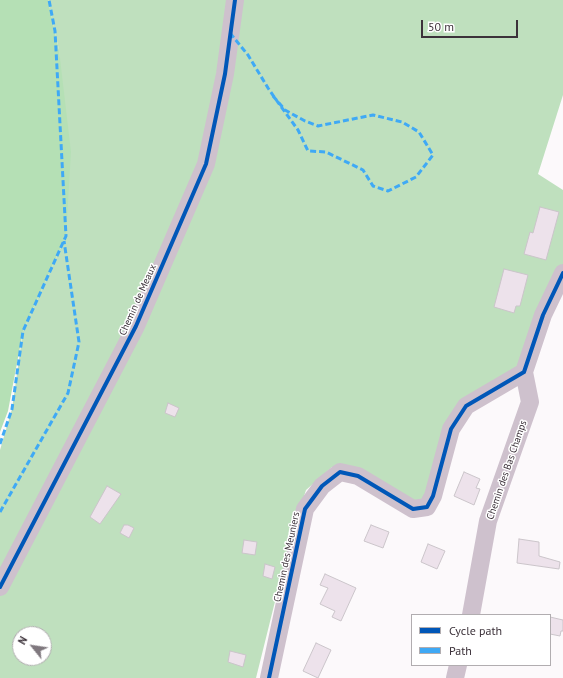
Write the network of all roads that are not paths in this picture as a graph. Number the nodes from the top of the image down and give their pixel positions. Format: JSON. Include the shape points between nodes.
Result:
{"nodes":[{"id":1,"x":235,"y":0,"type":"edge"},
{"id":2,"x":563,"y":273,"type":"edge"},
{"id":3,"x":524,"y":372,"type":"junction"},
{"id":4,"x":0,"y":587,"type":"edge"},
{"id":5,"x":471,"y":614,"type":"edge"},
{"id":6,"x":458,"y":666,"type":"edge"},
{"id":7,"x":269,"y":678,"type":"edge"},
{"id":8,"x":455,"y":678,"type":"edge"}],
"edges":[{"from":1,"to":4,"type":"street","name":"Chemin de Meaux","via":[[225,74],[206,164],[136,326]]},
{"from":2,"to":3,"type":"street","via":[[543,316]]},
{"from":3,"to":5,"type":"street","name":"Chemin des Bas Champs","via":[[530,402],[488,521]]},
{"from":3,"to":7,"type":"street","name":"Chemin des Meuniers","via":[[466,406],[451,429],[433,496],[426,507],[413,509],[358,476],[340,472],[322,486],[305,509]]},
{"from":6,"to":8,"type":"street"}]}
